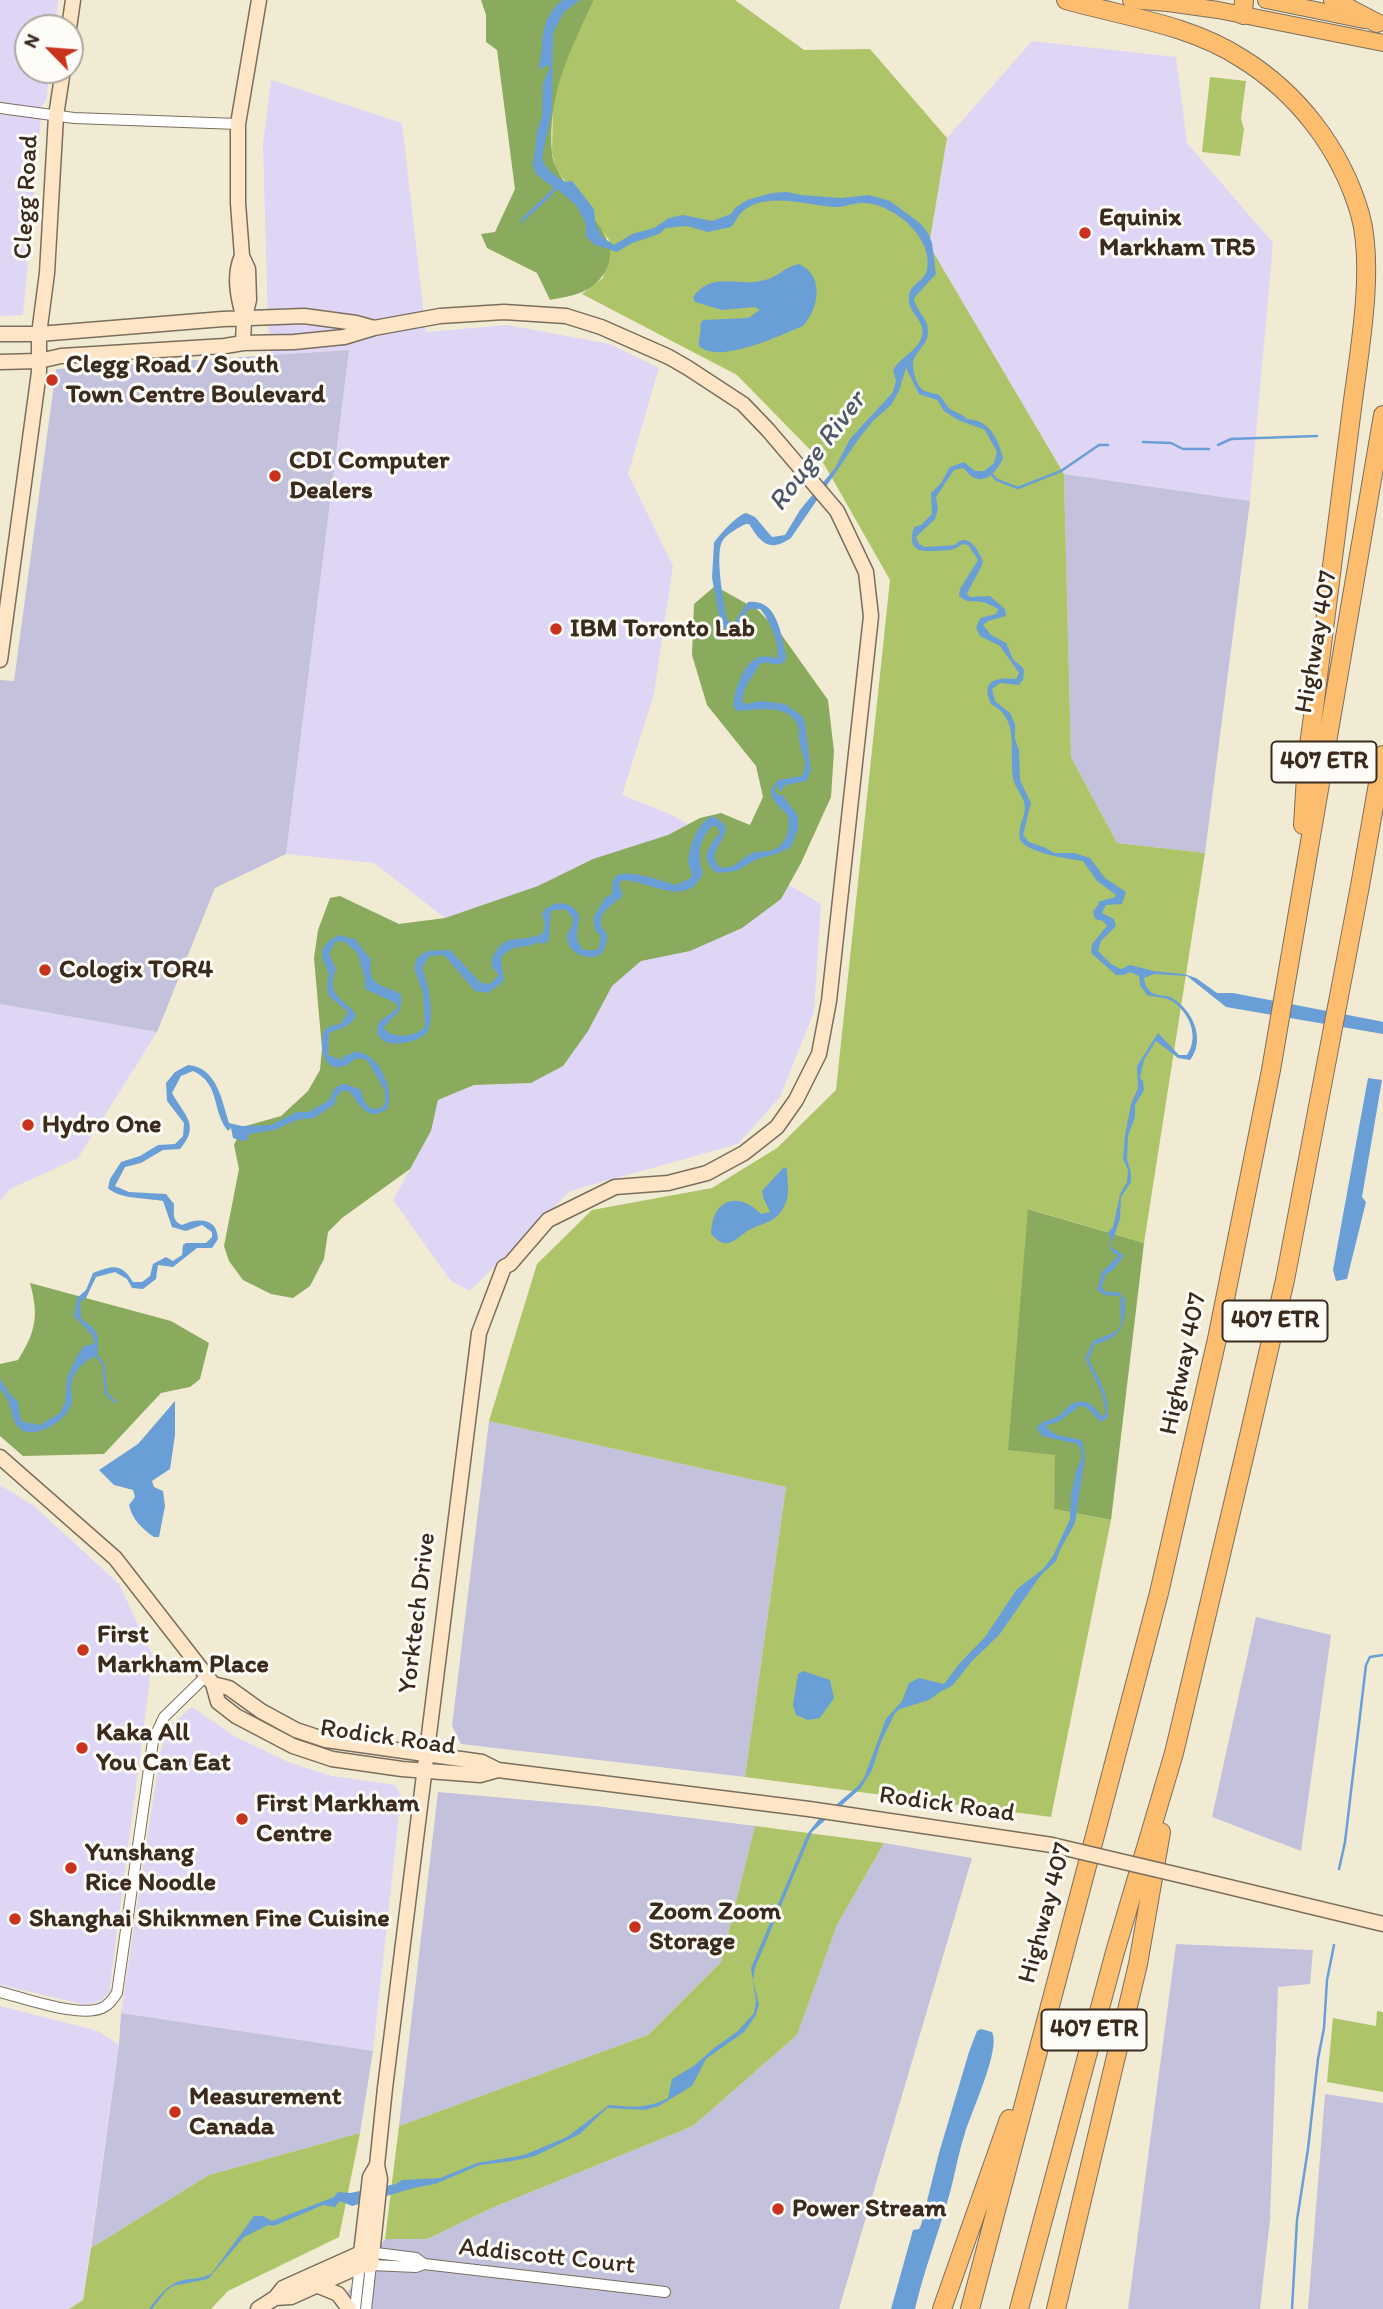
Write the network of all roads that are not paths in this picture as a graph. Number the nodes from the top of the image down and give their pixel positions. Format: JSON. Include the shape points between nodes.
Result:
{"nodes":[{"id":1,"x":259,"y":0,"type":"edge"},
{"id":2,"x":1066,"y":0,"type":"edge"},
{"id":3,"x":1131,"y":0,"type":"edge"},
{"id":4,"x":1266,"y":0,"type":"edge"},
{"id":5,"x":1334,"y":0,"type":"edge"},
{"id":6,"x":1243,"y":7,"type":"edge"},
{"id":7,"x":1380,"y":24,"type":"edge"},
{"id":8,"x":1383,"y":43,"type":"edge"},
{"id":9,"x":61,"y":84,"type":"edge"},
{"id":10,"x":0,"y":108,"type":"edge"},
{"id":11,"x":56,"y":116,"type":"junction"},
{"id":12,"x":238,"y":124,"type":"junction"},
{"id":13,"x":319,"y":318,"type":"junction"},
{"id":14,"x":244,"y":320,"type":"junction"},
{"id":15,"x":374,"y":328,"type":"junction"},
{"id":16,"x":0,"y":334,"type":"edge"},
{"id":17,"x":39,"y":334,"type":"junction"},
{"id":18,"x":322,"y":339,"type":"junction"},
{"id":19,"x":243,"y":342,"type":"junction"},
{"id":20,"x":39,"y":361,"type":"junction"},
{"id":21,"x":0,"y":362,"type":"edge"},
{"id":22,"x":1383,"y":415,"type":"edge"},
{"id":23,"x":0,"y":660,"type":"edge"},
{"id":24,"x":1383,"y":755,"type":"edge"},
{"id":25,"x":1383,"y":810,"type":"edge"},
{"id":26,"x":1360,"y":886,"type":"junction"},
{"id":27,"x":1296,"y":919,"type":"junction"},
{"id":28,"x":0,"y":1457,"type":"edge"},
{"id":29,"x":210,"y":1680,"type":"junction"},
{"id":30,"x":1174,"y":1753,"type":"junction"},
{"id":31,"x":425,"y":1763,"type":"junction"},
{"id":32,"x":1383,"y":1924,"type":"edge"},
{"id":33,"x":0,"y":1992,"type":"edge"},
{"id":34,"x":1040,"y":2038,"type":"junction"},
{"id":35,"x":366,"y":2259,"type":"junction"},
{"id":36,"x":316,"y":2285,"type":"junction"},
{"id":37,"x":665,"y":2292,"type":"dead end"},
{"id":38,"x":275,"y":2298,"type":"junction"},
{"id":39,"x":258,"y":2309,"type":"edge"},
{"id":40,"x":349,"y":2309,"type":"edge"},
{"id":41,"x":355,"y":2309,"type":"edge"},
{"id":42,"x":366,"y":2309,"type":"edge"},
{"id":43,"x":942,"y":2309,"type":"edge"},
{"id":44,"x":970,"y":2309,"type":"edge"},
{"id":45,"x":1019,"y":2309,"type":"edge"},
{"id":46,"x":1056,"y":2309,"type":"edge"}],
"edges":[{"from":1,"to":12,"type":"street"},
{"from":2,"to":27,"type":"highway","via":[[1177,28],[1241,57],[1314,121],[1342,169],[1360,215],[1367,258],[1359,350],[1307,760]]},
{"from":3,"to":6,"type":"main road"},
{"from":4,"to":7,"type":"main road"},
{"from":5,"to":7,"type":"highway"},
{"from":6,"to":8,"type":"main road"},
{"from":9,"to":11,"type":"street","name":"Clegg Road"},
{"from":10,"to":11,"type":"street"},
{"from":11,"to":12,"type":"street"},
{"from":11,"to":17,"type":"street","name":"Clegg Road"},
{"from":12,"to":14,"type":"street","via":[[238,203],[242,256],[248,269]]},
{"from":13,"to":14,"type":"street"},
{"from":13,"to":15,"type":"street"},
{"from":13,"to":18,"type":"street"},
{"from":14,"to":17,"type":"street"},
{"from":14,"to":19,"type":"street"},
{"from":15,"to":18,"type":"street","name":"Yorktech Drive"},
{"from":15,"to":31,"type":"street","name":"Yorktech Drive","via":[[440,316],[504,312],[566,316],[669,357],[743,404],[834,505],[866,572],[871,616],[829,1001],[819,1054],[777,1127],[744,1153],[707,1173],[681,1180],[615,1187],[548,1220],[501,1280],[479,1333]]},
{"from":16,"to":17,"type":"street"},
{"from":17,"to":20,"type":"street","name":"Clegg Road"},
{"from":18,"to":19,"type":"street","name":"Yorktech Drive"},
{"from":19,"to":20,"type":"street","name":"Yorktech Drive"},
{"from":20,"to":21,"type":"street","name":"Yorktech Drive"},
{"from":20,"to":23,"type":"street","name":"Clegg Road"},
{"from":22,"to":27,"type":"highway","name":"Highway 407","number":"407 ETR"},
{"from":24,"to":26,"type":"highway","number":"407 ETR"},
{"from":25,"to":26,"type":"highway"},
{"from":26,"to":30,"type":"highway","number":"407 ETR","via":[[1285,1280]]},
{"from":27,"to":34,"type":"highway","name":"Highway 407","number":"407 ETR","via":[[1217,1339],[1158,1593]]},
{"from":28,"to":29,"type":"street","name":"Rodick Road","via":[[115,1558]]},
{"from":29,"to":31,"type":"street","name":"Rodick Road","via":[[296,1730]]},
{"from":29,"to":33,"type":"street","via":[[164,1717],[153,1741],[117,1993],[102,2008],[76,2010]]},
{"from":30,"to":45,"type":"highway","number":"407 ETR","via":[[1111,1965]]},
{"from":30,"to":46,"type":"highway","via":[[1138,1964]]},
{"from":31,"to":32,"type":"street","name":"Rodick Road","bridge":true,"via":[[480,1775],[498,1770],[1052,1845]]},
{"from":31,"to":35,"type":"street","name":"Yorktech Drive","via":[[377,2165],[370,2177]]},
{"from":34,"to":43,"type":"highway"},
{"from":34,"to":44,"type":"highway","name":"Highway 407","number":"407 ETR"},
{"from":35,"to":36,"type":"street"},
{"from":35,"to":37,"type":"street","name":"Addiscott Court"},
{"from":35,"to":38,"type":"street","via":[[283,2288]]},
{"from":35,"to":41,"type":"street"},
{"from":35,"to":42,"type":"street"},
{"from":36,"to":38,"type":"street","via":[[291,2297]]},
{"from":36,"to":40,"type":"street","via":[[338,2294]]},
{"from":38,"to":39,"type":"street"}]}
